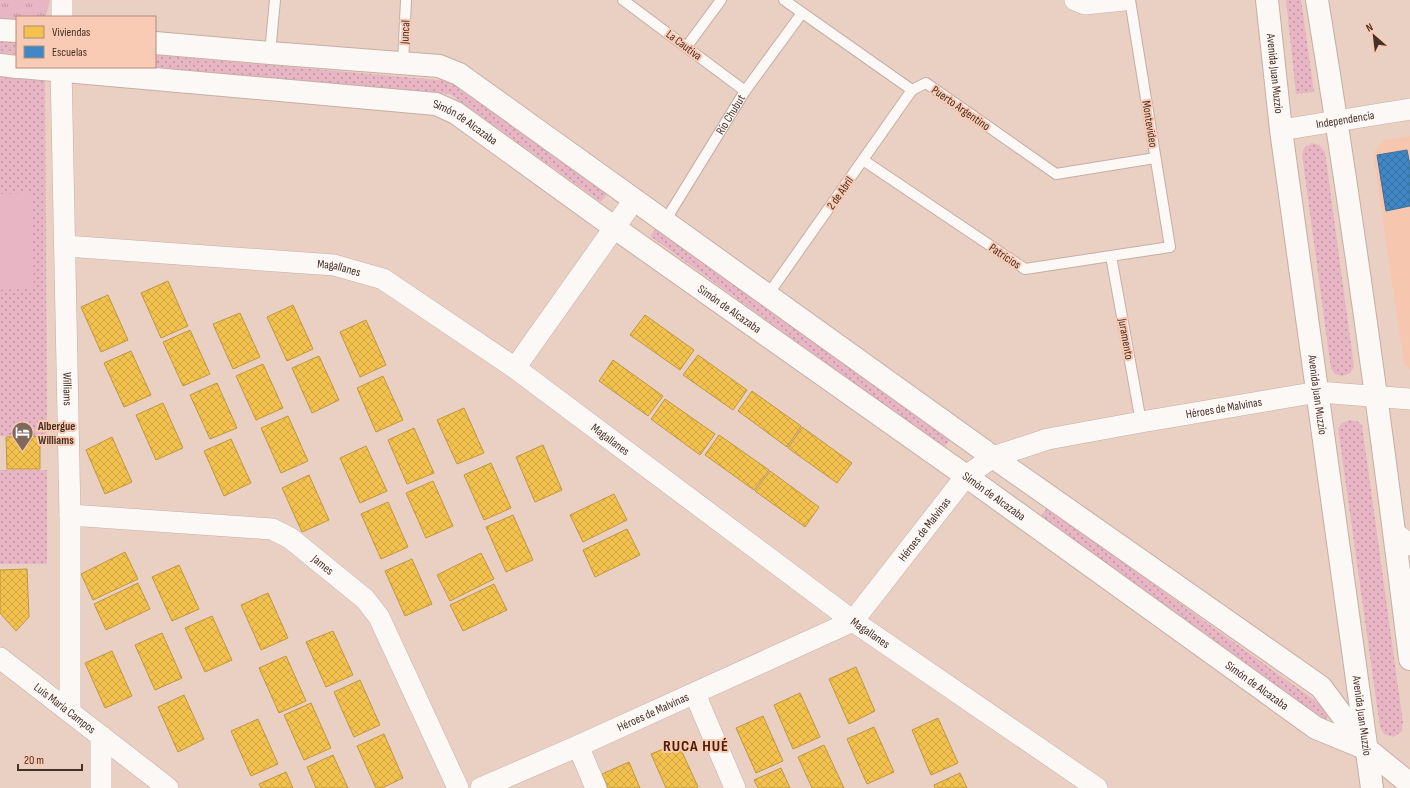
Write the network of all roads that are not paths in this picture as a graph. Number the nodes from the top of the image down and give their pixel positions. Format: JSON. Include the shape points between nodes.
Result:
{"nodes":[{"id":1,"x":62,"y":0,"type":"edge"},
{"id":2,"x":275,"y":0,"type":"edge"},
{"id":3,"x":406,"y":0,"type":"edge"},
{"id":4,"x":623,"y":0,"type":"edge"},
{"id":5,"x":721,"y":0,"type":"edge"},
{"id":6,"x":784,"y":0,"type":"edge"},
{"id":7,"x":1075,"y":0,"type":"edge"},
{"id":8,"x":1124,"y":0,"type":"edge"},
{"id":9,"x":1130,"y":0,"type":"edge"},
{"id":10,"x":1267,"y":0,"type":"edge"},
{"id":11,"x":1317,"y":0,"type":"edge"},
{"id":12,"x":802,"y":13,"type":"junction"},
{"id":13,"x":62,"y":16,"type":"edge"},
{"id":14,"x":0,"y":30,"type":"edge"},
{"id":15,"x":16,"y":32,"type":"edge"},
{"id":16,"x":156,"y":43,"type":"edge"},
{"id":17,"x":687,"y":46,"type":"junction"},
{"id":18,"x":270,"y":53,"type":"junction"},
{"id":19,"x":403,"y":63,"type":"junction"},
{"id":20,"x":0,"y":65,"type":"edge"},
{"id":21,"x":16,"y":67,"type":"edge"},
{"id":22,"x":40,"y":68,"type":"edge"},
{"id":23,"x":61,"y":69,"type":"edge"},
{"id":24,"x":912,"y":90,"type":"junction"},
{"id":25,"x":745,"y":91,"type":"junction"},
{"id":26,"x":1410,"y":109,"type":"edge"},
{"id":27,"x":1337,"y":122,"type":"junction"},
{"id":28,"x":1281,"y":130,"type":"junction"},
{"id":29,"x":1155,"y":158,"type":"junction"},
{"id":30,"x":863,"y":160,"type":"junction"},
{"id":31,"x":634,"y":200,"type":"junction"},
{"id":32,"x":665,"y":221,"type":"junction"},
{"id":33,"x":615,"y":228,"type":"junction"},
{"id":34,"x":65,"y":246,"type":"junction"},
{"id":35,"x":1170,"y":247,"type":"joint"},
{"id":36,"x":1111,"y":256,"type":"junction"},
{"id":37,"x":767,"y":296,"type":"junction"},
{"id":38,"x":515,"y":368,"type":"junction"},
{"id":39,"x":1318,"y":392,"type":"junction"},
{"id":40,"x":1375,"y":396,"type":"junction"},
{"id":41,"x":1410,"y":399,"type":"edge"},
{"id":42,"x":1141,"y":422,"type":"junction"},
{"id":43,"x":993,"y":457,"type":"junction"},
{"id":44,"x":966,"y":476,"type":"junction"},
{"id":45,"x":70,"y":515,"type":"junction"},
{"id":46,"x":1402,"y":539,"type":"edge"},
{"id":47,"x":853,"y":621,"type":"junction"},
{"id":48,"x":0,"y":658,"type":"edge"},
{"id":49,"x":1410,"y":659,"type":"edge"},
{"id":50,"x":695,"y":694,"type":"junction"},
{"id":51,"x":70,"y":712,"type":"junction"},
{"id":52,"x":101,"y":736,"type":"junction"},
{"id":53,"x":578,"y":746,"type":"junction"},
{"id":54,"x":1367,"y":749,"type":"junction"},
{"id":55,"x":1410,"y":784,"type":"edge"},
{"id":56,"x":101,"y":788,"type":"edge"},
{"id":57,"x":168,"y":788,"type":"edge"},
{"id":58,"x":458,"y":788,"type":"edge"},
{"id":59,"x":481,"y":788,"type":"edge"},
{"id":60,"x":596,"y":788,"type":"edge"},
{"id":61,"x":735,"y":788,"type":"edge"},
{"id":62,"x":1097,"y":788,"type":"edge"},
{"id":63,"x":1372,"y":788,"type":"edge"}],
"edges":[{"from":1,"to":13,"type":"street"},
{"from":2,"to":18,"type":"lane"},
{"from":3,"to":19,"type":"lane","name":"Juncal"},
{"from":4,"to":17,"type":"lane","name":"La Cautiva"},
{"from":5,"to":17,"type":"lane"},
{"from":6,"to":12,"type":"lane","name":"Puerto Argentino"},
{"from":7,"to":8,"type":"street","via":[[1085,4]]},
{"from":9,"to":29,"type":"lane","name":"Montevideo"},
{"from":10,"to":28,"type":"street","name":"Avenida Juan Muzzio"},
{"from":11,"to":27,"type":"street"},
{"from":12,"to":24,"type":"lane","name":"Puerto Argentino"},
{"from":12,"to":25,"type":"lane","name":"Río Chubut"},
{"from":14,"to":15,"type":"street"},
{"from":16,"to":18,"type":"street","name":"Simón de Alcazaba"},
{"from":17,"to":25,"type":"lane","name":"La Cautiva"},
{"from":18,"to":19,"type":"street","name":"Simón de Alcazaba"},
{"from":19,"to":31,"type":"street","name":"Simón de Alcazaba","via":[[439,66],[459,74]]},
{"from":20,"to":21,"type":"street"},
{"from":22,"to":23,"type":"street","name":"Simón de Alcazaba"},
{"from":23,"to":33,"type":"street","name":"Simón de Alcazaba","via":[[436,104],[456,113]]},
{"from":23,"to":34,"type":"street","name":"Williams"},
{"from":24,"to":29,"type":"lane","name":"Puerto Argentino","via":[[926,83],[1056,174]]},
{"from":24,"to":30,"type":"lane","name":"2 de Abril"},
{"from":25,"to":32,"type":"lane","name":"Río Chubut"},
{"from":26,"to":27,"type":"street","name":"Independencia"},
{"from":27,"to":28,"type":"street","name":"Independencia"},
{"from":27,"to":40,"type":"street"},
{"from":28,"to":39,"type":"street","name":"Avenida Juan Muzzio"},
{"from":29,"to":35,"type":"lane","name":"Montevideo"},
{"from":30,"to":36,"type":"lane","name":"Patricios","via":[[1025,269]]},
{"from":30,"to":37,"type":"lane","name":"2 de Abril"},
{"from":31,"to":32,"type":"street","name":"Simón de Alcazaba"},
{"from":31,"to":33,"type":"street"},
{"from":32,"to":37,"type":"street","name":"Simón de Alcazaba"},
{"from":33,"to":38,"type":"street"},
{"from":33,"to":44,"type":"street","name":"Simón de Alcazaba"},
{"from":34,"to":38,"type":"street","name":"Magallanes","via":[[334,265],[383,279]]},
{"from":34,"to":45,"type":"street","name":"Williams"},
{"from":35,"to":36,"type":"lane","name":"Patricios"},
{"from":36,"to":42,"type":"lane","name":"Juramento"},
{"from":37,"to":43,"type":"street","name":"Simón de Alcazaba"},
{"from":38,"to":47,"type":"street","name":"Magallanes"},
{"from":39,"to":40,"type":"street","name":"Héroes de Malvinas"},
{"from":39,"to":42,"type":"street","name":"Héroes de Malvinas"},
{"from":39,"to":54,"type":"street","name":"Avenida Juan Muzzio"},
{"from":40,"to":41,"type":"street","name":"Héroes de Malvinas"},
{"from":40,"to":46,"type":"street"},
{"from":42,"to":43,"type":"street","name":"Héroes de Malvinas","via":[[1048,439]]},
{"from":43,"to":44,"type":"street","name":"Héroes de Malvinas"},
{"from":43,"to":54,"type":"street","name":"Simón de Alcazaba","via":[[1321,687]]},
{"from":44,"to":47,"type":"street","name":"Héroes de Malvinas"},
{"from":44,"to":54,"type":"street","name":"Simón de Alcazaba","via":[[1316,728]]},
{"from":45,"to":51,"type":"street","name":"Williams"},
{"from":45,"to":58,"type":"street","name":"James","via":[[272,529],[290,538],[365,599],[380,617]]},
{"from":46,"to":49,"type":"street"},
{"from":47,"to":50,"type":"street","name":"Héroes de Malvinas"},
{"from":47,"to":62,"type":"street","name":"Magallanes"},
{"from":48,"to":51,"type":"street","name":"Luis María Campos"},
{"from":50,"to":53,"type":"street","name":"Héroes de Malvinas"},
{"from":50,"to":61,"type":"street"},
{"from":51,"to":52,"type":"street","name":"Luis María Campos"},
{"from":52,"to":56,"type":"street"},
{"from":52,"to":57,"type":"street","name":"Luis María Campos"},
{"from":53,"to":59,"type":"street","name":"Héroes de Malvinas"},
{"from":53,"to":60,"type":"street"},
{"from":54,"to":55,"type":"street","name":"Simón de Alcazaba"},
{"from":54,"to":63,"type":"street","name":"Avenida Juan Muzzio"}]}
